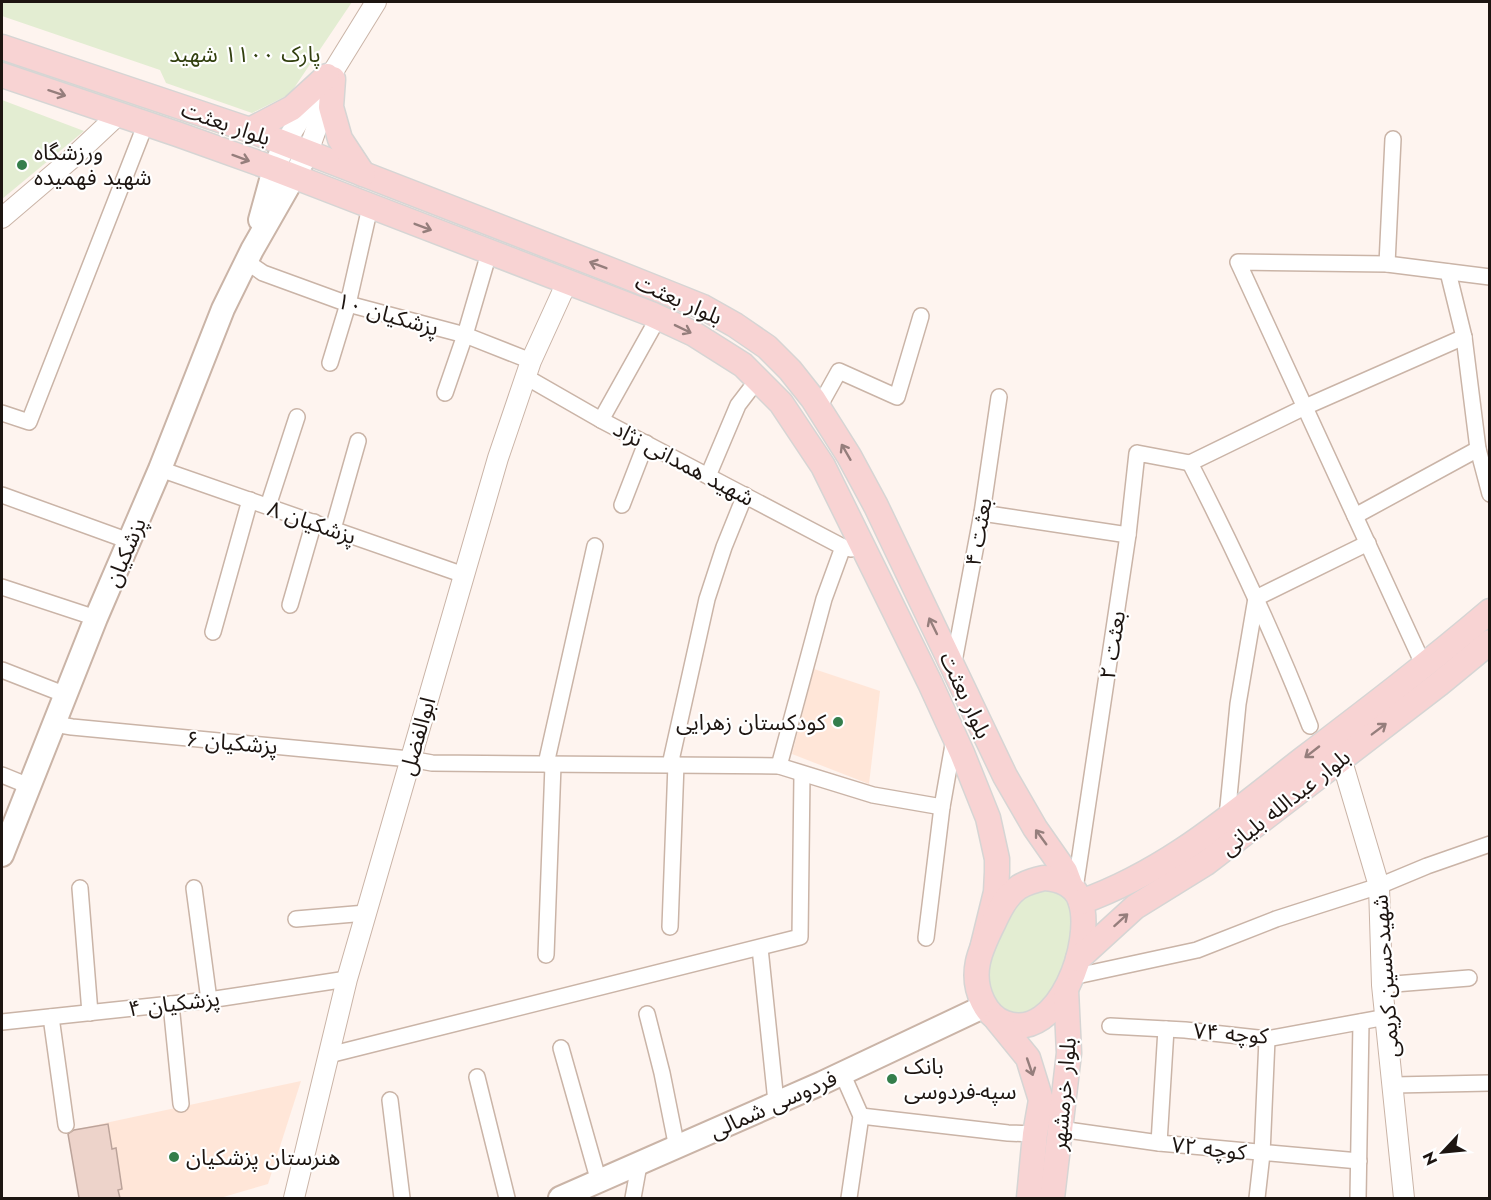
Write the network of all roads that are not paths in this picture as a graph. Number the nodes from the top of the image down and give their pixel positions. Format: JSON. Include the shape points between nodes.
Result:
{"nodes":[{"id":1,"x":376,"y":2,"type":"edge"},
{"id":2,"x":2,"y":47,"type":"edge"},
{"id":3,"x":2,"y":75,"type":"edge"},
{"id":4,"x":332,"y":75,"type":"junction"},
{"id":5,"x":119,"y":114,"type":"junction"},
{"id":6,"x":146,"y":123,"type":"junction"},
{"id":7,"x":250,"y":130,"type":"junction"},
{"id":8,"x":1393,"y":139,"type":"dead end"},
{"id":9,"x":285,"y":143,"type":"junction"},
{"id":10,"x":308,"y":152,"type":"junction"},
{"id":11,"x":284,"y":173,"type":"junction"},
{"id":12,"x":363,"y":174,"type":"junction"},
{"id":13,"x":370,"y":207,"type":"junction"},
{"id":14,"x":2,"y":218,"type":"edge"},
{"id":15,"x":489,"y":253,"type":"junction"},
{"id":16,"x":249,"y":256,"type":"junction"},
{"id":17,"x":1387,"y":264,"type":"junction"},
{"id":18,"x":1448,"y":272,"type":"junction"},
{"id":19,"x":1490,"y":278,"type":"edge"},
{"id":20,"x":567,"y":282,"type":"junction"},
{"id":21,"x":348,"y":304,"type":"junction"},
{"id":22,"x":921,"y":316,"type":"dead end"},
{"id":23,"x":658,"y":318,"type":"junction"},
{"id":24,"x":465,"y":335,"type":"junction"},
{"id":25,"x":1464,"y":337,"type":"junction"},
{"id":26,"x":330,"y":363,"type":"dead end"},
{"id":27,"x":528,"y":369,"type":"junction"},
{"id":28,"x":758,"y":379,"type":"junction"},
{"id":29,"x":446,"y":393,"type":"dead end"},
{"id":30,"x":999,"y":397,"type":"dead end"},
{"id":31,"x":819,"y":407,"type":"junction"},
{"id":32,"x":1305,"y":407,"type":"junction"},
{"id":33,"x":2,"y":413,"type":"edge"},
{"id":34,"x":297,"y":417,"type":"dead end"},
{"id":35,"x":601,"y":420,"type":"junction"},
{"id":36,"x":358,"y":441,"type":"dead end"},
{"id":37,"x":646,"y":443,"type":"junction"},
{"id":38,"x":1478,"y":449,"type":"junction"},
{"id":39,"x":1190,"y":463,"type":"junction"},
{"id":40,"x":160,"y":469,"type":"junction"},
{"id":41,"x":708,"y":476,"type":"junction"},
{"id":42,"x":1490,"y":494,"type":"edge"},
{"id":43,"x":2,"y":495,"type":"edge"},
{"id":44,"x":745,"y":495,"type":"junction"},
{"id":45,"x":250,"y":500,"type":"junction"},
{"id":46,"x":622,"y":505,"type":"dead end"},
{"id":47,"x":268,"y":506,"type":"junction"},
{"id":48,"x":982,"y":513,"type":"junction"},
{"id":49,"x":1355,"y":516,"type":"junction"},
{"id":50,"x":314,"y":522,"type":"junction"},
{"id":51,"x":333,"y":529,"type":"junction"},
{"id":52,"x":1128,"y":535,"type":"junction"},
{"id":53,"x":129,"y":542,"type":"junction"},
{"id":54,"x":1368,"y":543,"type":"junction"},
{"id":55,"x":595,"y":546,"type":"dead end"},
{"id":56,"x":854,"y":550,"type":"junction"},
{"id":57,"x":464,"y":575,"type":"junction"},
{"id":58,"x":2,"y":587,"type":"edge"},
{"id":59,"x":1256,"y":598,"type":"junction"},
{"id":60,"x":290,"y":605,"type":"dead end"},
{"id":61,"x":1490,"y":611,"type":"edge"},
{"id":62,"x":96,"y":618,"type":"junction"},
{"id":63,"x":213,"y":632,"type":"dead end"},
{"id":64,"x":1490,"y":642,"type":"edge"},
{"id":65,"x":1424,"y":666,"type":"junction"},
{"id":66,"x":953,"y":667,"type":"junction"},
{"id":67,"x":2,"y":670,"type":"edge"},
{"id":68,"x":66,"y":695,"type":"junction"},
{"id":69,"x":54,"y":724,"type":"junction"},
{"id":70,"x":1310,"y":726,"type":"dead end"},
{"id":71,"x":954,"y":736,"type":"junction"},
{"id":72,"x":1341,"y":758,"type":"junction"},
{"id":73,"x":410,"y":759,"type":"junction"},
{"id":74,"x":550,"y":764,"type":"junction"},
{"id":75,"x":673,"y":765,"type":"junction"},
{"id":76,"x":779,"y":766,"type":"junction"},
{"id":77,"x":2,"y":775,"type":"edge"},
{"id":78,"x":802,"y":775,"type":"junction"},
{"id":79,"x":29,"y":786,"type":"junction"},
{"id":80,"x":942,"y":807,"type":"junction"},
{"id":81,"x":1227,"y":817,"type":"junction"},
{"id":82,"x":1490,"y":844,"type":"edge"},
{"id":83,"x":2,"y":855,"type":"edge"},
{"id":84,"x":1379,"y":886,"type":"junction"},
{"id":85,"x":80,"y":888,"type":"dead end"},
{"id":86,"x":194,"y":888,"type":"dead end"},
{"id":87,"x":1075,"y":893,"type":"junction"},
{"id":88,"x":366,"y":913,"type":"junction"},
{"id":89,"x":296,"y":919,"type":"dead end"},
{"id":90,"x":670,"y":927,"type":"dead end"},
{"id":91,"x":926,"y":938,"type":"dead end"},
{"id":92,"x":983,"y":945,"type":"junction"},
{"id":93,"x":760,"y":948,"type":"junction"},
{"id":94,"x":546,"y":955,"type":"dead end"},
{"id":95,"x":1072,"y":975,"type":"junction"},
{"id":96,"x":1469,"y":978,"type":"dead end"},
{"id":97,"x":347,"y":979,"type":"junction"},
{"id":98,"x":1383,"y":984,"type":"junction"},
{"id":99,"x":209,"y":1000,"type":"junction"},
{"id":100,"x":171,"y":1004,"type":"junction"},
{"id":101,"x":90,"y":1013,"type":"junction"},
{"id":102,"x":991,"y":1013,"type":"junction"},
{"id":103,"x":647,"y":1014,"type":"dead end"},
{"id":104,"x":51,"y":1017,"type":"junction"},
{"id":105,"x":1386,"y":1017,"type":"junction"},
{"id":106,"x":2,"y":1022,"type":"edge"},
{"id":107,"x":1361,"y":1022,"type":"junction"},
{"id":108,"x":1110,"y":1026,"type":"dead end"},
{"id":109,"x":1166,"y":1029,"type":"junction"},
{"id":110,"x":1267,"y":1039,"type":"junction"},
{"id":111,"x":561,"y":1048,"type":"dead end"},
{"id":112,"x":329,"y":1055,"type":"junction"},
{"id":113,"x":842,"y":1073,"type":"junction"},
{"id":114,"x":477,"y":1077,"type":"dead end"},
{"id":115,"x":1490,"y":1083,"type":"edge"},
{"id":116,"x":1394,"y":1085,"type":"junction"},
{"id":117,"x":1041,"y":1100,"type":"junction"},
{"id":118,"x":390,"y":1101,"type":"dead end"},
{"id":119,"x":1065,"y":1101,"type":"junction"},
{"id":120,"x":776,"y":1102,"type":"junction"},
{"id":121,"x":181,"y":1104,"type":"dead end"},
{"id":122,"x":861,"y":1116,"type":"junction"},
{"id":123,"x":66,"y":1125,"type":"dead end"},
{"id":124,"x":1059,"y":1129,"type":"junction"},
{"id":125,"x":1035,"y":1134,"type":"junction"},
{"id":126,"x":1159,"y":1143,"type":"junction"},
{"id":127,"x":677,"y":1148,"type":"junction"},
{"id":128,"x":1263,"y":1154,"type":"junction"},
{"id":129,"x":1359,"y":1161,"type":"junction"},
{"id":130,"x":639,"y":1165,"type":"junction"},
{"id":131,"x":599,"y":1182,"type":"junction"},
{"id":132,"x":294,"y":1198,"type":"edge"},
{"id":133,"x":402,"y":1198,"type":"edge"},
{"id":134,"x":507,"y":1198,"type":"edge"},
{"id":135,"x":560,"y":1198,"type":"edge"},
{"id":136,"x":633,"y":1198,"type":"edge"},
{"id":137,"x":849,"y":1198,"type":"edge"},
{"id":138,"x":1029,"y":1198,"type":"edge"},
{"id":139,"x":1052,"y":1198,"type":"edge"},
{"id":140,"x":1257,"y":1198,"type":"edge"},
{"id":141,"x":1358,"y":1198,"type":"edge"},
{"id":142,"x":1404,"y":1198,"type":"edge"}],
"edges":[{"from":1,"to":4,"type":"street"},
{"from":2,"to":7,"type":"main road","name":"بلوار بعثت"},
{"from":3,"to":5,"type":"main road","name":"بلوار بعثت","one_way":true},
{"from":4,"to":7,"type":"main road","via":[[292,108]]},
{"from":4,"to":9,"type":"street"},
{"from":4,"to":10,"type":"street"},
{"from":4,"to":12,"type":"main road","via":[[331,107],[340,139]]},
{"from":5,"to":6,"type":"main road","name":"بلوار بعثت"},
{"from":5,"to":14,"type":"street"},
{"from":6,"to":11,"type":"main road","name":"بلوار بعثت","one_way":true},
{"from":6,"to":33,"type":"street","via":[[29,422]]},
{"from":7,"to":9,"type":"main road","name":"بلوار بعثت"},
{"from":8,"to":17,"type":"street"},
{"from":9,"to":10,"type":"main road","name":"بلوار بعثت"},
{"from":9,"to":11,"type":"main road","name":"پزشکیان"},
{"from":10,"to":11,"type":"main road","name":"پزشکیان"},
{"from":10,"to":12,"type":"main road","name":"بلوار بعثت"},
{"from":11,"to":13,"type":"main road","name":"بلوار بعثت"},
{"from":11,"to":16,"type":"main road","name":"پزشکیان"},
{"from":31,"to":12,"type":"main road","name":"بلوار بعثت","one_way":true,"via":[[778,357],[719,315]]},
{"from":13,"to":15,"type":"main road","name":"بلوار بعثت","one_way":true},
{"from":13,"to":21,"type":"street"},
{"from":15,"to":20,"type":"main road","name":"بلوار بعثت"},
{"from":15,"to":24,"type":"street"},
{"from":16,"to":21,"type":"street","name":"پزشکیان ۱۰","via":[[262,273]]},
{"from":16,"to":40,"type":"main road","name":"پزشکیان","via":[[223,309]]},
{"from":17,"to":18,"type":"street"},
{"from":17,"to":32,"type":"street","via":[[1238,262]]},
{"from":18,"to":19,"type":"street"},
{"from":18,"to":25,"type":"street"},
{"from":20,"to":23,"type":"main road","name":"بلوار بعثت"},
{"from":20,"to":27,"type":"street","name":"ابوالفضل"},
{"from":21,"to":24,"type":"street","name":"پزشکیان ۱۰"},
{"from":21,"to":26,"type":"street"},
{"from":22,"to":31,"type":"street","via":[[897,397],[838,371]]},
{"from":23,"to":28,"type":"main road","name":"بلوار بعثت","one_way":true,"via":[[720,349]]},
{"from":23,"to":35,"type":"street"},
{"from":24,"to":27,"type":"street","name":"پزشکیان ۱۰"},
{"from":24,"to":29,"type":"street"},
{"from":25,"to":32,"type":"street"},
{"from":25,"to":38,"type":"street"},
{"from":27,"to":35,"type":"street","name":"شهید همدانی نژاد"},
{"from":27,"to":57,"type":"street","name":"ابوالفضل"},
{"from":28,"to":41,"type":"street","via":[[738,405]]},
{"from":28,"to":56,"type":"main road","name":"بلوار بعثت","via":[[781,403],[823,466]]},
{"from":30,"to":48,"type":"street","name":"بعثت ۴"},
{"from":66,"to":31,"type":"main road","name":"بلوار بعثت","one_way":true,"via":[[876,506]]},
{"from":32,"to":39,"type":"street"},
{"from":32,"to":49,"type":"street"},
{"from":34,"to":47,"type":"street"},
{"from":35,"to":37,"type":"street","name":"شهید همدانی نژاد"},
{"from":36,"to":51,"type":"street"},
{"from":37,"to":41,"type":"street","name":"شهید همدانی نژاد"},
{"from":37,"to":46,"type":"street"},
{"from":38,"to":42,"type":"street"},
{"from":38,"to":49,"type":"street"},
{"from":39,"to":52,"type":"street","name":"بعثت ۲","via":[[1137,453]]},
{"from":39,"to":59,"type":"street"},
{"from":40,"to":45,"type":"street","name":"پزشکیان ۸"},
{"from":40,"to":53,"type":"main road","name":"پزشکیان"},
{"from":41,"to":44,"type":"street","name":"شهید همدانی نژاد"},
{"from":43,"to":53,"type":"street"},
{"from":44,"to":56,"type":"street","name":"شهید همدانی نژاد"},
{"from":44,"to":75,"type":"street","via":[[707,599]]},
{"from":45,"to":47,"type":"street","name":"پزشکیان ۸"},
{"from":45,"to":63,"type":"street"},
{"from":47,"to":50,"type":"street","name":"پزشکیان ۸"},
{"from":48,"to":52,"type":"street"},
{"from":48,"to":66,"type":"street","name":"بعثت ۴"},
{"from":49,"to":54,"type":"street"},
{"from":50,"to":51,"type":"street","name":"پزشکیان ۸"},
{"from":50,"to":60,"type":"street"},
{"from":51,"to":57,"type":"street","name":"پزشکیان ۸"},
{"from":52,"to":87,"type":"street","name":"بعثت ۲"},
{"from":53,"to":62,"type":"main road","name":"پزشکیان"},
{"from":54,"to":59,"type":"street"},
{"from":54,"to":65,"type":"street"},
{"from":55,"to":74,"type":"street"},
{"from":56,"to":71,"type":"main road","name":"بلوار بعثت"},
{"from":56,"to":76,"type":"street","via":[[824,599]]},
{"from":57,"to":73,"type":"street","name":"ابوالفضل"},
{"from":58,"to":62,"type":"street"},
{"from":59,"to":70,"type":"street"},
{"from":59,"to":81,"type":"street","via":[[1238,704]]},
{"from":61,"to":65,"type":"main road","name":"بلوار عبدالله بلیانی"},
{"from":62,"to":68,"type":"main road","name":"پزشکیان"},
{"from":72,"to":64,"type":"main road","name":"بلوار عبدالله بلیانی","one_way":true},
{"from":65,"to":81,"type":"main road","name":"بلوار عبدالله بلیانی","one_way":true},
{"from":87,"to":66,"type":"main road","name":"بلوار بعثت","one_way":true,"via":[[1065,870],[1014,794]]},
{"from":67,"to":68,"type":"street"},
{"from":68,"to":69,"type":"main road","name":"پزشکیان"},
{"from":69,"to":73,"type":"street","name":"پزشکیان ۶"},
{"from":69,"to":79,"type":"main road","name":"پزشکیان"},
{"from":71,"to":80,"type":"street"},
{"from":71,"to":92,"type":"main road","name":"بلوار بعثت","via":[[988,818],[997,859],[996,892]]},
{"from":72,"to":84,"type":"street","name":"شهیدحسین کریمی"},
{"from":95,"to":72,"type":"main road","name":"بلوار عبدالله بلیانی","one_way":true,"via":[[1135,908],[1206,863]]},
{"from":73,"to":74,"type":"street","name":"پزشکیان ۶","via":[[432,763]]},
{"from":73,"to":88,"type":"street","name":"ابوالفضل"},
{"from":74,"to":75,"type":"street","name":"پزشکیان ۶"},
{"from":74,"to":94,"type":"street"},
{"from":75,"to":76,"type":"street","name":"پزشکیان ۶"},
{"from":75,"to":90,"type":"street"},
{"from":76,"to":78,"type":"street"},
{"from":77,"to":79,"type":"street"},
{"from":78,"to":80,"type":"street","via":[[873,795]]},
{"from":78,"to":93,"type":"street","via":[[800,937]]},
{"from":79,"to":83,"type":"main road","name":"پزشکیان"},
{"from":80,"to":91,"type":"street"},
{"from":81,"to":87,"type":"main road","name":"بلوار عبدالله بلیانی","via":[[1193,844],[1130,882]]},
{"from":82,"to":84,"type":"street"},
{"from":84,"to":95,"type":"street","via":[[1276,919],[1197,950]]},
{"from":84,"to":98,"type":"street","name":"شهیدحسین کریمی"},
{"from":85,"to":101,"type":"street"},
{"from":86,"to":99,"type":"street"},
{"from":87,"to":92,"type":"main road","via":[[1055,879],[1032,880],[1018,887],[1004,903]]},
{"from":87,"to":95,"type":"main road","via":[[1083,937]]},
{"from":88,"to":89,"type":"street"},
{"from":88,"to":97,"type":"street","name":"ابوالفضل"},
{"from":92,"to":102,"type":"main road","via":[[975,969],[976,980]]},
{"from":93,"to":112,"type":"street"},
{"from":93,"to":120,"type":"street"},
{"from":95,"to":102,"type":"main road","via":[[1047,1014],[1031,1023],[1012,1025]]},
{"from":95,"to":119,"type":"main road","name":"بلوار خرمشهر"},
{"from":96,"to":98,"type":"street"},
{"from":97,"to":99,"type":"street","name":"پزشکیان ۴"},
{"from":97,"to":112,"type":"street","name":"ابوالفضل"},
{"from":98,"to":105,"type":"street","name":"شهیدحسین کریمی"},
{"from":99,"to":100,"type":"street","name":"پزشکیان ۴"},
{"from":100,"to":101,"type":"street","name":"پزشکیان ۴"},
{"from":100,"to":121,"type":"street"},
{"from":101,"to":104,"type":"street","name":"پزشکیان ۴"},
{"from":102,"to":113,"type":"main road","name":"فردوسی شمالی"},
{"from":102,"to":117,"type":"main road","name":"بلوار خرمشهر","one_way":true,"via":[[1028,1058]]},
{"from":103,"to":127,"type":"street"},
{"from":104,"to":106,"type":"street","name":"پزشکیان ۴"},
{"from":104,"to":123,"type":"street"},
{"from":105,"to":107,"type":"street","name":"کوچه ۷۴"},
{"from":105,"to":116,"type":"street","name":"شهیدحسین کریمی"},
{"from":107,"to":110,"type":"street","name":"کوچه ۷۴"},
{"from":107,"to":129,"type":"street"},
{"from":108,"to":109,"type":"street","name":"کوچه ۷۴"},
{"from":109,"to":110,"type":"street","name":"کوچه ۷۴"},
{"from":109,"to":126,"type":"street"},
{"from":110,"to":128,"type":"street"},
{"from":111,"to":131,"type":"street"},
{"from":112,"to":132,"type":"street","name":"ابوالفضل"},
{"from":113,"to":120,"type":"main road","name":"فردوسی شمالی"},
{"from":113,"to":122,"type":"street"},
{"from":114,"to":134,"type":"street"},
{"from":115,"to":116,"type":"street"},
{"from":116,"to":142,"type":"street","name":"شهیدحسین کریمی"},
{"from":117,"to":119,"type":"main road","via":[[1052,1092],[1062,1095]]},
{"from":117,"to":125,"type":"main road","name":"بلوار خرمشهر"},
{"from":118,"to":133,"type":"street"},
{"from":119,"to":124,"type":"main road","name":"بلوار خرمشهر"},
{"from":120,"to":127,"type":"main road","name":"فردوسی شمالی"},
{"from":122,"to":125,"type":"street"},
{"from":122,"to":137,"type":"street"},
{"from":124,"to":126,"type":"street","name":"کوچه ۷۲"},
{"from":124,"to":139,"type":"main road","name":"بلوار خرمشهر"},
{"from":125,"to":138,"type":"main road","name":"بلوار خرمشهر"},
{"from":126,"to":128,"type":"street","name":"کوچه ۷۲"},
{"from":127,"to":130,"type":"main road","name":"فردوسی شمالی"},
{"from":128,"to":129,"type":"street","name":"کوچه ۷۲"},
{"from":128,"to":140,"type":"street"},
{"from":129,"to":141,"type":"street"},
{"from":130,"to":131,"type":"main road","name":"فردوسی شمالی"},
{"from":130,"to":136,"type":"street"},
{"from":131,"to":135,"type":"main road","name":"فردوسی شمالی"}]}
